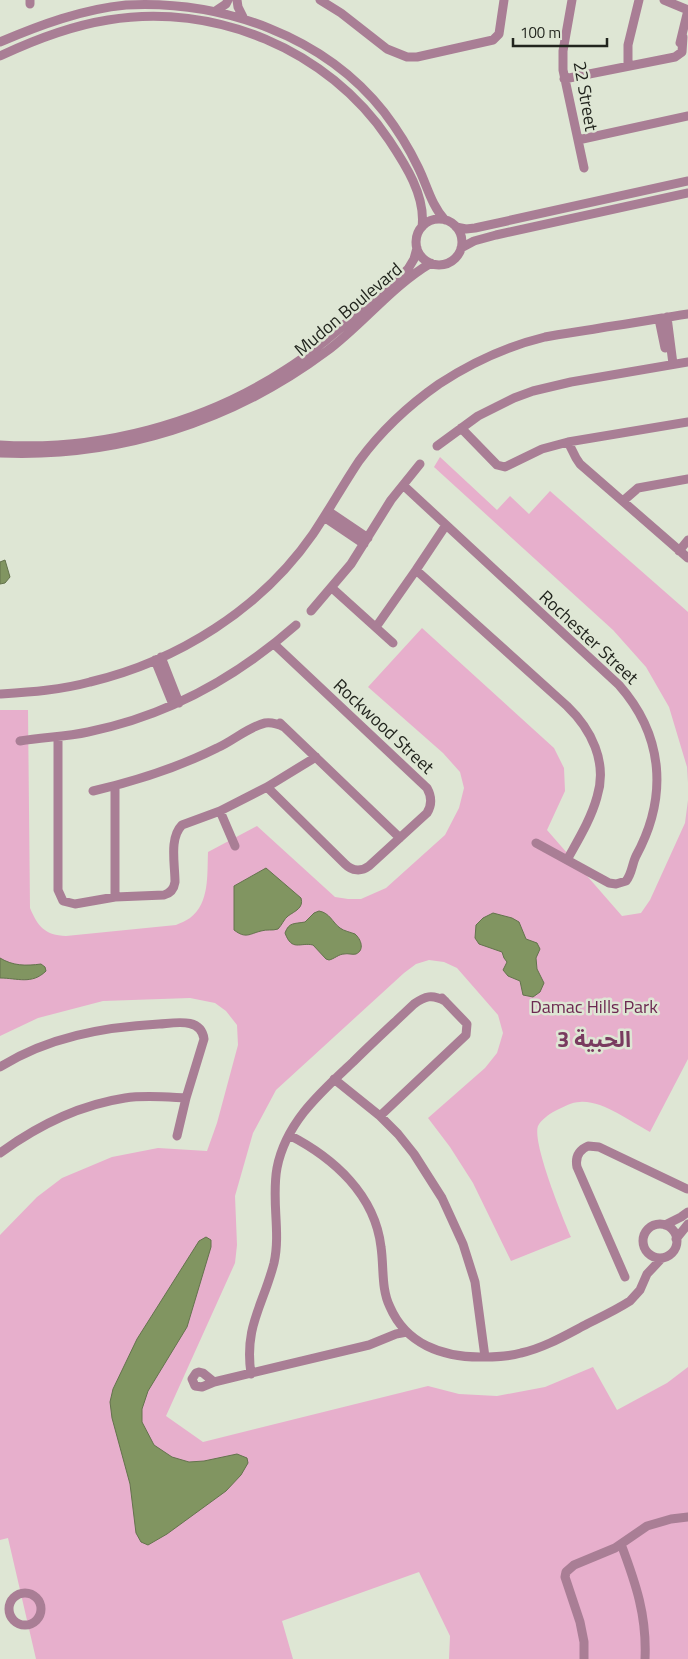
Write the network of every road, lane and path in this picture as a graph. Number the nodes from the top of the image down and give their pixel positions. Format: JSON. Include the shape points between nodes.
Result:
{"nodes":[{"id":1,"x":228,"y":0,"type":"edge"},
{"id":2,"x":237,"y":0,"type":"edge"},
{"id":3,"x":320,"y":0,"type":"edge"},
{"id":4,"x":504,"y":0,"type":"edge"},
{"id":5,"x":572,"y":0,"type":"edge"},
{"id":6,"x":639,"y":0,"type":"edge"},
{"id":7,"x":664,"y":0,"type":"edge"},
{"id":8,"x":217,"y":10,"type":"junction"},
{"id":9,"x":688,"y":10,"type":"edge"},
{"id":10,"x":243,"y":17,"type":"junction"},
{"id":11,"x":12,"y":37,"type":"junction"},
{"id":12,"x":0,"y":42,"type":"edge"},
{"id":13,"x":0,"y":48,"type":"edge"},
{"id":14,"x":0,"y":56,"type":"edge"},
{"id":15,"x":628,"y":66,"type":"junction"},
{"id":16,"x":564,"y":79,"type":"junction"},
{"id":17,"x":688,"y":116,"type":"edge"},
{"id":18,"x":578,"y":140,"type":"junction"},
{"id":19,"x":584,"y":168,"type":"dead end"},
{"id":20,"x":688,"y":180,"type":"edge"},
{"id":21,"x":688,"y":193,"type":"edge"},
{"id":22,"x":445,"y":220,"type":"junction"},
{"id":23,"x":422,"y":227,"type":"junction"},
{"id":24,"x":456,"y":227,"type":"junction"},
{"id":25,"x":417,"y":248,"type":"junction"},
{"id":26,"x":461,"y":248,"type":"junction"},
{"id":27,"x":432,"y":263,"type":"junction"},
{"id":28,"x":688,"y":314,"type":"edge"},
{"id":29,"x":663,"y":318,"type":"junction"},
{"id":30,"x":688,"y":362,"type":"edge"},
{"id":31,"x":670,"y":364,"type":"junction"},
{"id":32,"x":688,"y":422,"type":"edge"},
{"id":33,"x":461,"y":428,"type":"junction"},
{"id":34,"x":568,"y":442,"type":"junction"},
{"id":35,"x":0,"y":445,"type":"edge"},
{"id":36,"x":437,"y":446,"type":"dead end"},
{"id":37,"x":0,"y":453,"type":"edge"},
{"id":38,"x":420,"y":464,"type":"dead end"},
{"id":39,"x":688,"y":479,"type":"edge"},
{"id":40,"x":403,"y":485,"type":"junction"},
{"id":41,"x":624,"y":501,"type":"junction"},
{"id":42,"x":326,"y":514,"type":"junction"},
{"id":43,"x":446,"y":525,"type":"junction"},
{"id":44,"x":366,"y":540,"type":"junction"},
{"id":45,"x":688,"y":540,"type":"edge"},
{"id":46,"x":679,"y":551,"type":"junction"},
{"id":47,"x":688,"y":558,"type":"edge"},
{"id":48,"x":416,"y":570,"type":"junction"},
{"id":49,"x":332,"y":588,"type":"junction"},
{"id":50,"x":311,"y":611,"type":"dead end"},
{"id":51,"x":296,"y":625,"type":"dead end"},
{"id":52,"x":376,"y":627,"type":"junction"},
{"id":53,"x":393,"y":643,"type":"dead end"},
{"id":54,"x":274,"y":644,"type":"junction"},
{"id":55,"x":158,"y":659,"type":"junction"},
{"id":56,"x":0,"y":694,"type":"edge"},
{"id":57,"x":176,"y":704,"type":"junction"},
{"id":58,"x":58,"y":737,"type":"junction"},
{"id":59,"x":20,"y":741,"type":"dead end"},
{"id":60,"x":316,"y":757,"type":"junction"},
{"id":61,"x":115,"y":786,"type":"junction"},
{"id":62,"x":267,"y":787,"type":"junction"},
{"id":63,"x":93,"y":791,"type":"dead end"},
{"id":64,"x":220,"y":811,"type":"junction"},
{"id":65,"x":400,"y":838,"type":"junction"},
{"id":66,"x":536,"y":843,"type":"dead end"},
{"id":67,"x":235,"y":846,"type":"dead end"},
{"id":68,"x":567,"y":860,"type":"junction"},
{"id":69,"x":115,"y":897,"type":"junction"},
{"id":70,"x":0,"y":1067,"type":"edge"},
{"id":71,"x":334,"y":1079,"type":"junction"},
{"id":72,"x":186,"y":1098,"type":"junction"},
{"id":73,"x":380,"y":1116,"type":"junction"},
{"id":74,"x":289,"y":1135,"type":"junction"},
{"id":75,"x":177,"y":1136,"type":"dead end"},
{"id":76,"x":0,"y":1153,"type":"edge"},
{"id":77,"x":687,"y":1189,"type":"edge"},
{"id":78,"x":688,"y":1212,"type":"edge"},
{"id":79,"x":688,"y":1224,"type":"edge"},
{"id":80,"x":665,"y":1225,"type":"junction"},
{"id":81,"x":676,"y":1239,"type":"junction"},
{"id":82,"x":644,"y":1248,"type":"junction"},
{"id":83,"x":662,"y":1258,"type":"junction"},
{"id":84,"x":647,"y":1274,"type":"junction"},
{"id":85,"x":625,"y":1277,"type":"dead end"},
{"id":86,"x":399,"y":1323,"type":"junction"},
{"id":87,"x":406,"y":1332,"type":"junction"},
{"id":88,"x":393,"y":1335,"type":"junction"},
{"id":89,"x":482,"y":1357,"type":"junction"},
{"id":90,"x":251,"y":1374,"type":"junction"},
{"id":91,"x":214,"y":1382,"type":"dead end"},
{"id":92,"x":688,"y":1517,"type":"edge"},
{"id":93,"x":621,"y":1544,"type":"junction"},
{"id":94,"x":10,"y":1602,"type":"junction"},
{"id":95,"x":0,"y":1607,"type":"edge"},
{"id":96,"x":0,"y":1611,"type":"edge"},
{"id":97,"x":10,"y":1616,"type":"junction"},
{"id":98,"x":584,"y":1659,"type":"edge"},
{"id":99,"x":645,"y":1659,"type":"edge"}],
"edges":[{"from":1,"to":8,"type":"street"},
{"from":2,"to":10,"type":"street"},
{"from":3,"to":4,"type":"street","via":[[387,49],[396,54],[417,57],[486,41],[501,24]]},
{"from":5,"to":16,"type":"street","name":"22 Street","via":[[562,51]]},
{"from":6,"to":15,"type":"street","via":[[628,45]]},
{"from":7,"to":9,"type":"street"},
{"from":8,"to":10,"type":"street"},
{"from":8,"to":11,"type":"street","via":[[171,4],[121,5],[58,20]]},
{"from":9,"to":15,"type":"street","via":[[683,37],[676,50],[665,58]]},
{"from":10,"to":22,"type":"street","via":[[271,27],[311,48],[360,86],[385,113],[408,147],[435,207]]},
{"from":11,"to":12,"type":"street"},
{"from":11,"to":13,"type":"street","via":[[12,42]]},
{"from":14,"to":23,"type":"street","via":[[40,38],[131,17],[204,20],[267,39],[304,58],[338,84],[370,116],[408,172],[421,204]]},
{"from":15,"to":16,"type":"street"},
{"from":16,"to":18,"type":"street","name":"22 Street"},
{"from":17,"to":18,"type":"street"},
{"from":18,"to":19,"type":"street","name":"22 Street"},
{"from":20,"to":24,"type":"street","via":[[476,228]]},
{"from":21,"to":26,"type":"street","via":[[490,237]]},
{"from":22,"to":23,"type":"street","via":[[428,221]]},
{"from":22,"to":24,"type":"street"},
{"from":23,"to":25,"type":"street","via":[[416,240]]},
{"from":24,"to":26,"type":"street","via":[[462,240]]},
{"from":25,"to":27,"type":"street"},
{"from":25,"to":35,"type":"street","name":"Mudon Boulevard","via":[[408,269],[329,339],[285,371],[229,401],[172,422],[113,437],[58,445]]},
{"from":26,"to":27,"type":"street","via":[[453,260],[439,265]]},
{"from":27,"to":37,"type":"street","name":"Mudon Boulevard","via":[[310,363],[267,390],[216,415],[163,434],[104,447],[55,453]]},
{"from":28,"to":29,"type":"street"},
{"from":29,"to":31,"type":"street"},
{"from":29,"to":42,"type":"street","via":[[546,337],[465,369],[418,399],[391,424],[360,460]]},
{"from":30,"to":31,"type":"street"},
{"from":31,"to":33,"type":"street","via":[[533,391],[495,406]]},
{"from":32,"to":34,"type":"street"},
{"from":33,"to":34,"type":"street","via":[[501,467],[509,467],[542,449]]},
{"from":33,"to":36,"type":"street"},
{"from":34,"to":41,"type":"street","via":[[580,464]]},
{"from":38,"to":40,"type":"street"},
{"from":39,"to":41,"type":"street","via":[[638,488]]},
{"from":40,"to":43,"type":"street","name":"Rochester Street"},
{"from":40,"to":44,"type":"street"},
{"from":41,"to":46,"type":"street"},
{"from":42,"to":44,"type":"street"},
{"from":42,"to":55,"type":"street","via":[[298,555],[264,590],[214,628]]},
{"from":43,"to":48,"type":"street"},
{"from":43,"to":68,"type":"street","name":"Rochester Street","via":[[619,685],[636,707],[648,731],[656,761],[656,802],[649,830],[628,878],[620,884],[613,884]]},
{"from":44,"to":49,"type":"street"},
{"from":45,"to":46,"type":"street"},
{"from":46,"to":47,"type":"street"},
{"from":48,"to":52,"type":"street"},
{"from":48,"to":68,"type":"street","via":[[579,717],[589,731],[599,762],[598,796]]},
{"from":49,"to":50,"type":"street"},
{"from":49,"to":52,"type":"street"},
{"from":51,"to":54,"type":"street"},
{"from":52,"to":53,"type":"street"},
{"from":54,"to":57,"type":"street","via":[[229,676]]},
{"from":54,"to":65,"type":"street","name":"Rockwood Street","via":[[429,791],[429,809]]},
{"from":55,"to":56,"type":"street","via":[[89,683]]},
{"from":55,"to":57,"type":"street"},
{"from":57,"to":58,"type":"street","via":[[117,725]]},
{"from":58,"to":59,"type":"street"},
{"from":58,"to":69,"type":"street","via":[[58,894],[70,904]]},
{"from":60,"to":61,"type":"street","via":[[271,719],[181,764]]},
{"from":60,"to":62,"type":"street"},
{"from":60,"to":65,"type":"street"},
{"from":61,"to":63,"type":"street"},
{"from":61,"to":69,"type":"street"},
{"from":62,"to":64,"type":"street"},
{"from":62,"to":65,"type":"street","name":"Rockwood Street","via":[[351,869],[369,866]]},
{"from":64,"to":67,"type":"street"},
{"from":64,"to":69,"type":"street","via":[[187,822],[178,829],[174,886],[169,894]]},
{"from":66,"to":68,"type":"street","name":"Rochester Street"},
{"from":70,"to":72,"type":"street","via":[[32,1050],[82,1034],[134,1025],[182,1023],[198,1034],[201,1048]]},
{"from":71,"to":73,"type":"street"},
{"from":71,"to":73,"type":"street","via":[[419,997],[428,992],[438,994],[460,1016],[463,1032],[454,1046]]},
{"from":71,"to":74,"type":"street","via":[[312,1100]]},
{"from":72,"to":75,"type":"street"},
{"from":72,"to":76,"type":"street","via":[[150,1096],[101,1103],[47,1123]]},
{"from":73,"to":89,"type":"street","via":[[414,1154],[433,1183],[463,1244],[475,1282]]},
{"from":74,"to":86,"type":"street","via":[[330,1161],[368,1204],[379,1233],[389,1306]]},
{"from":74,"to":90,"type":"street","via":[[277,1166],[277,1242],[274,1262],[251,1331]]},
{"from":77,"to":85,"type":"street","via":[[599,1147],[588,1146],[579,1153],[577,1167]]},
{"from":78,"to":80,"type":"street"},
{"from":79,"to":81,"type":"street"},
{"from":80,"to":81,"type":"street"},
{"from":80,"to":82,"type":"street","via":[[647,1229]]},
{"from":81,"to":83,"type":"street","via":[[671,1253]]},
{"from":82,"to":83,"type":"street","via":[[648,1254]]},
{"from":82,"to":84,"type":"street"},
{"from":83,"to":84,"type":"street"},
{"from":84,"to":89,"type":"street","via":[[640,1290],[630,1301],[558,1339],[522,1353]]},
{"from":86,"to":87,"type":"street"},
{"from":86,"to":88,"type":"street"},
{"from":87,"to":88,"type":"street"},
{"from":87,"to":89,"type":"street","via":[[439,1352]]},
{"from":88,"to":90,"type":"street","via":[[368,1345]]},
{"from":90,"to":91,"type":"street"},
{"from":92,"to":93,"type":"street","via":[[647,1526]]},
{"from":93,"to":98,"type":"street","via":[[566,1572],[582,1632]]},
{"from":93,"to":99,"type":"street","via":[[639,1594],[644,1618]]},
{"from":94,"to":95,"type":"street"},
{"from":94,"to":97,"type":"street"},
{"from":94,"to":97,"type":"street","via":[[18,1594],[29,1593],[38,1600],[41,1611],[37,1621],[26,1626]]},
{"from":96,"to":97,"type":"street"}]}
